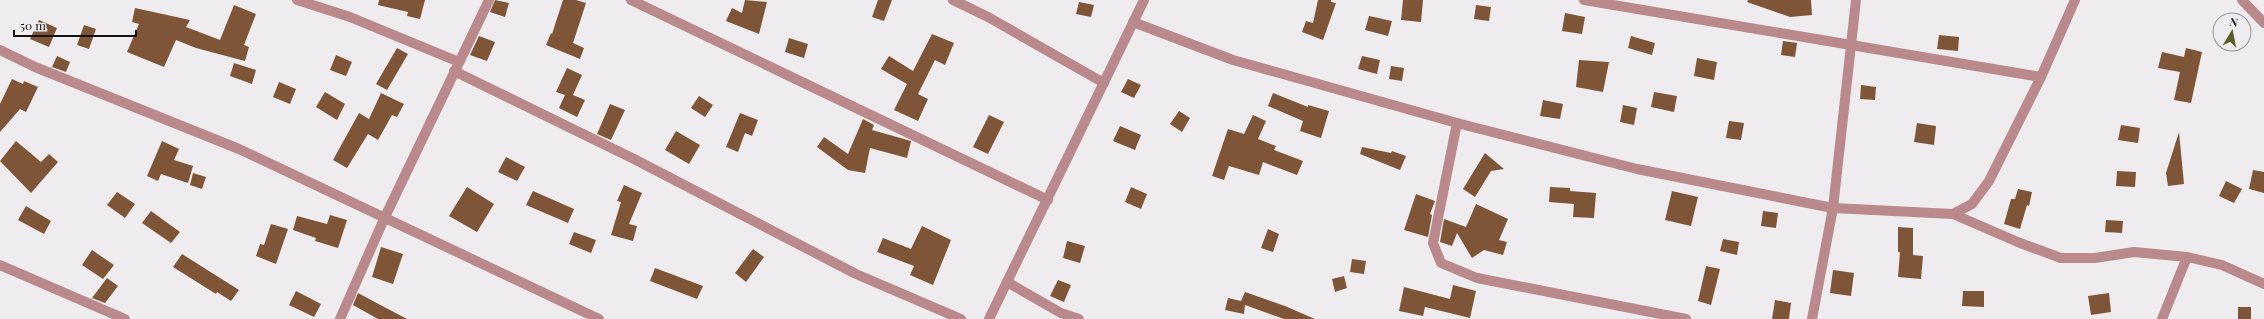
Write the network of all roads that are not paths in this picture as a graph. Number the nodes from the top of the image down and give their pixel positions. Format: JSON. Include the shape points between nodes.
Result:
{"nodes":[{"id":1,"x":297,"y":0,"type":"edge"},
{"id":2,"x":489,"y":0,"type":"edge"},
{"id":3,"x":631,"y":0,"type":"edge"},
{"id":4,"x":953,"y":0,"type":"edge"},
{"id":5,"x":1144,"y":0,"type":"edge"},
{"id":6,"x":1584,"y":0,"type":"edge"},
{"id":7,"x":1856,"y":0,"type":"edge"},
{"id":8,"x":2076,"y":0,"type":"edge"},
{"id":9,"x":2242,"y":0,"type":"edge"},
{"id":10,"x":1133,"y":22,"type":"junction"},
{"id":11,"x":2264,"y":23,"type":"edge"},
{"id":12,"x":1852,"y":46,"type":"junction"},
{"id":13,"x":0,"y":50,"type":"edge"},
{"id":14,"x":459,"y":62,"type":"junction"},
{"id":15,"x":454,"y":71,"type":"junction"},
{"id":16,"x":2041,"y":77,"type":"junction"},
{"id":17,"x":1104,"y":83,"type":"junction"},
{"id":18,"x":1457,"y":123,"type":"junction"},
{"id":19,"x":1048,"y":200,"type":"junction"},
{"id":20,"x":1833,"y":208,"type":"junction"},
{"id":21,"x":1954,"y":214,"type":"junction"},
{"id":22,"x":384,"y":219,"type":"junction"},
{"id":23,"x":2187,"y":257,"type":"junction"},
{"id":24,"x":0,"y":265,"type":"edge"},
{"id":25,"x":1007,"y":282,"type":"junction"},
{"id":26,"x":2264,"y":284,"type":"edge"},
{"id":27,"x":125,"y":319,"type":"edge"},
{"id":28,"x":340,"y":319,"type":"edge"},
{"id":29,"x":599,"y":319,"type":"edge"},
{"id":30,"x":961,"y":319,"type":"edge"},
{"id":31,"x":989,"y":319,"type":"edge"},
{"id":32,"x":1079,"y":319,"type":"edge"},
{"id":33,"x":1686,"y":319,"type":"edge"},
{"id":34,"x":1812,"y":319,"type":"edge"},
{"id":35,"x":2162,"y":319,"type":"edge"}],
"edges":[{"from":1,"to":14,"type":"street","via":[[350,17]]},
{"from":2,"to":14,"type":"street"},
{"from":3,"to":19,"type":"street"},
{"from":4,"to":17,"type":"street"},
{"from":5,"to":10,"type":"street"},
{"from":6,"to":12,"type":"street"},
{"from":7,"to":12,"type":"street"},
{"from":8,"to":16,"type":"street"},
{"from":9,"to":11,"type":"street"},
{"from":10,"to":17,"type":"street"},
{"from":10,"to":18,"type":"street","via":[[1233,60]]},
{"from":12,"to":16,"type":"street"},
{"from":12,"to":20,"type":"street"},
{"from":13,"to":22,"type":"street","via":[[239,149]]},
{"from":14,"to":15,"type":"street"},
{"from":15,"to":22,"type":"street"},
{"from":15,"to":30,"type":"street","via":[[634,159],[856,274]]},
{"from":16,"to":21,"type":"street","via":[[1989,181],[1972,204]]},
{"from":17,"to":19,"type":"street"},
{"from":18,"to":20,"type":"street","via":[[1637,169]]},
{"from":18,"to":33,"type":"street","via":[[1433,243],[1441,263],[1477,278]]},
{"from":19,"to":25,"type":"street"},
{"from":20,"to":21,"type":"street"},
{"from":20,"to":34,"type":"street"},
{"from":21,"to":23,"type":"street","via":[[2061,258],[2095,258],[2134,252]]},
{"from":22,"to":28,"type":"street"},
{"from":22,"to":29,"type":"street"},
{"from":23,"to":26,"type":"street","via":[[2222,265]]},
{"from":23,"to":35,"type":"street"},
{"from":24,"to":27,"type":"street"},
{"from":25,"to":31,"type":"street"},
{"from":25,"to":32,"type":"street","via":[[1061,313]]}]}
